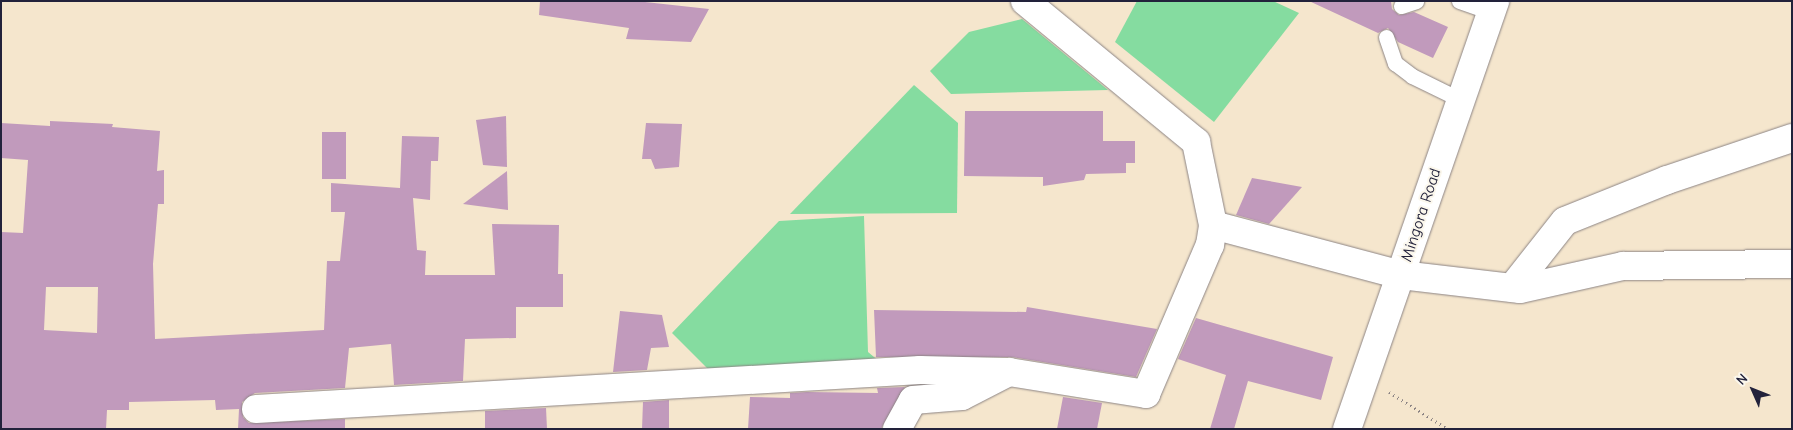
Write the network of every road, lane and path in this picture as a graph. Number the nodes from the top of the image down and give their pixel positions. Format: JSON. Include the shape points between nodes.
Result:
{"nodes":[{"id":1,"x":1025,"y":1,"type":"edge"},
{"id":2,"x":1416,"y":1,"type":"edge"},
{"id":3,"x":1459,"y":1,"type":"edge"},
{"id":4,"x":1401,"y":6,"type":"dead end"},
{"id":5,"x":1493,"y":7,"type":"edge"},
{"id":6,"x":1386,"y":37,"type":"dead end"},
{"id":7,"x":1460,"y":99,"type":"junction"},
{"id":8,"x":1792,"y":138,"type":"edge"},
{"id":9,"x":1213,"y":225,"type":"junction"},
{"id":10,"x":1792,"y":264,"type":"edge"},
{"id":11,"x":1401,"y":275,"type":"junction"},
{"id":12,"x":1512,"y":288,"type":"junction"},
{"id":13,"x":1009,"y":372,"type":"junction"},
{"id":14,"x":1365,"y":378,"type":"junction"},
{"id":15,"x":256,"y":409,"type":"dead end"},
{"id":16,"x":897,"y":429,"type":"edge"},
{"id":17,"x":1347,"y":429,"type":"edge"},
{"id":18,"x":1448,"y":429,"type":"edge"}],
"edges":[{"from":1,"to":9,"type":"street","via":[[1196,142]]},
{"from":2,"to":4,"type":"lane"},
{"from":3,"to":5,"type":"lane"},
{"from":5,"to":7,"type":"street","name":"Mingora Road"},
{"from":6,"to":7,"type":"lane","via":[[1395,63],[1412,76]]},
{"from":7,"to":11,"type":"street","name":"Mingora Road"},
{"from":8,"to":12,"type":"street","via":[[1667,180],[1565,221]]},
{"from":9,"to":11,"type":"street"},
{"from":9,"to":13,"type":"street","via":[[1210,245],[1146,394]]},
{"from":10,"to":12,"type":"street","via":[[1623,266]]},
{"from":11,"to":12,"type":"street"},
{"from":11,"to":14,"type":"street","name":"Mingora Road"},
{"from":13,"to":15,"type":"street","via":[[920,370]]},
{"from":13,"to":16,"type":"street","via":[[962,396],[913,400]]},
{"from":14,"to":17,"type":"street","name":"Mingora Road"},
{"from":14,"to":18,"type":"path"}]}
